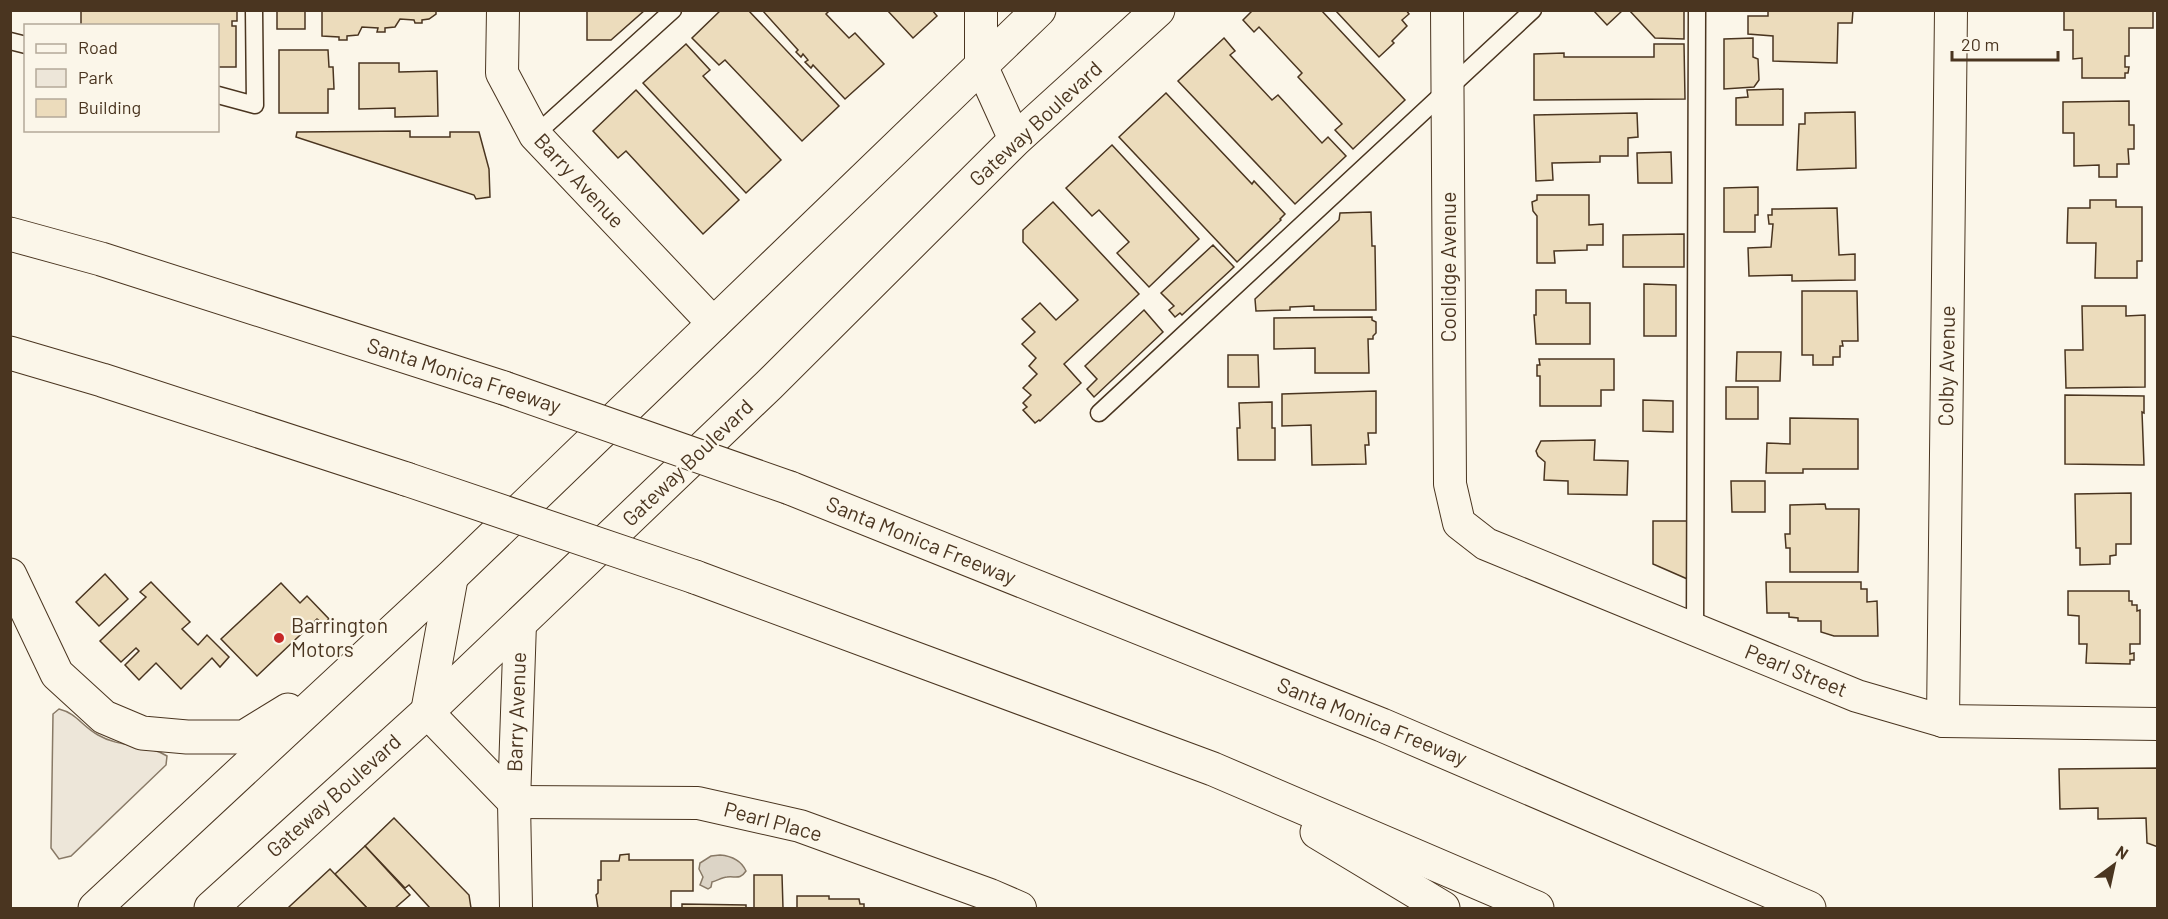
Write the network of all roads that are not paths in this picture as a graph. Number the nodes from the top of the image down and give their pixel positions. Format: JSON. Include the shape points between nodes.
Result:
{"nodes":[{"id":1,"x":254,"y":10,"type":"edge"},
{"id":2,"x":503,"y":10,"type":"edge"},
{"id":3,"x":673,"y":10,"type":"edge"},
{"id":4,"x":981,"y":10,"type":"edge"},
{"id":5,"x":1039,"y":10,"type":"edge"},
{"id":6,"x":1158,"y":10,"type":"edge"},
{"id":7,"x":1447,"y":10,"type":"edge"},
{"id":8,"x":1533,"y":10,"type":"edge"},
{"id":9,"x":1697,"y":10,"type":"edge"},
{"id":10,"x":1951,"y":10,"type":"edge"},
{"id":11,"x":981,"y":64,"type":"junction"},
{"id":12,"x":1449,"y":89,"type":"junction"},
{"id":13,"x":219,"y":95,"type":"edge"},
{"id":14,"x":535,"y":135,"type":"junction"},
{"id":15,"x":1015,"y":141,"type":"junction"},
{"id":16,"x":10,"y":234,"type":"edge"},
{"id":17,"x":714,"y":324,"type":"junction"},
{"id":18,"x":10,"y":353,"type":"edge"},
{"id":19,"x":1099,"y":413,"type":"dead end"},
{"id":20,"x":1459,"y":523,"type":"joint"},
{"id":21,"x":10,"y":575,"type":"edge"},
{"id":22,"x":452,"y":576,"type":"junction"},
{"id":23,"x":520,"y":623,"type":"junction"},
{"id":24,"x":1695,"y":630,"type":"junction"},
{"id":25,"x":344,"y":677,"type":"junction"},
{"id":26,"x":427,"y":712,"type":"junction"},
{"id":27,"x":1943,"y":722,"type":"junction"},
{"id":28,"x":2157,"y":724,"type":"edge"},
{"id":29,"x":1213,"y":769,"type":"junction"},
{"id":30,"x":514,"y":801,"type":"junction"},
{"id":31,"x":990,"y":902,"type":"edge"},
{"id":32,"x":95,"y":909,"type":"edge"},
{"id":33,"x":211,"y":909,"type":"edge"},
{"id":34,"x":516,"y":909,"type":"edge"},
{"id":35,"x":1020,"y":909,"type":"edge"},
{"id":36,"x":1443,"y":909,"type":"edge"},
{"id":37,"x":1537,"y":909,"type":"edge"},
{"id":38,"x":1809,"y":909,"type":"edge"}],
"edges":[{"from":1,"to":13,"type":"lane","via":[[255,105]]},
{"from":2,"to":14,"type":"street","name":"Barry Avenue","via":[[502,73]]},
{"from":3,"to":14,"type":"lane"},
{"from":4,"to":11,"type":"street"},
{"from":5,"to":11,"type":"main road"},
{"from":6,"to":15,"type":"main road","name":"Gateway Boulevard"},
{"from":7,"to":12,"type":"street","name":"Coolidge Avenue"},
{"from":8,"to":12,"type":"lane"},
{"from":9,"to":24,"type":"lane"},
{"from":10,"to":27,"type":"street","name":"Colby Avenue"},
{"from":11,"to":15,"type":"street"},
{"from":11,"to":17,"type":"main road"},
{"from":12,"to":19,"type":"lane"},
{"from":12,"to":20,"type":"street","name":"Coolidge Avenue","via":[[1450,484]]},
{"from":14,"to":17,"type":"street","name":"Barry Avenue"},
{"from":15,"to":23,"type":"main road","name":"Gateway Boulevard","via":[[769,385]]},
{"from":16,"to":38,"type":"main road","name":"Santa Monica Freeway","bridge":true,"via":[[504,388],[790,488],[1382,725]]},
{"from":17,"to":22,"type":"main road"},
{"from":18,"to":29,"type":"main road","bridge":true,"via":[[406,479],[695,577]]},
{"from":20,"to":24,"type":"street","name":"Pearl Street","via":[[1486,544]]},
{"from":21,"to":25,"type":"main road","via":[[57,674],[104,717],[142,734],[244,736]]},
{"from":22,"to":25,"type":"main road"},
{"from":22,"to":26,"type":"street"},
{"from":23,"to":26,"type":"main road","name":"Gateway Boulevard"},
{"from":23,"to":30,"type":"street","name":"Barry Avenue"},
{"from":24,"to":27,"type":"street","name":"Pearl Street","via":[[1857,696]]},
{"from":25,"to":32,"type":"main road"},
{"from":26,"to":30,"type":"street","name":"Barry Avenue"},
{"from":26,"to":33,"type":"main road","name":"Gateway Boulevard"},
{"from":27,"to":28,"type":"street","name":"Pearl Street"},
{"from":29,"to":36,"type":"main road"},
{"from":29,"to":37,"type":"main road"},
{"from":30,"to":31,"type":"street","name":"Pearl Place","via":[[698,803],[800,826]]},
{"from":30,"to":34,"type":"street","name":"Barry Avenue"},
{"from":31,"to":35,"type":"street","name":"Pearl Place"}]}
